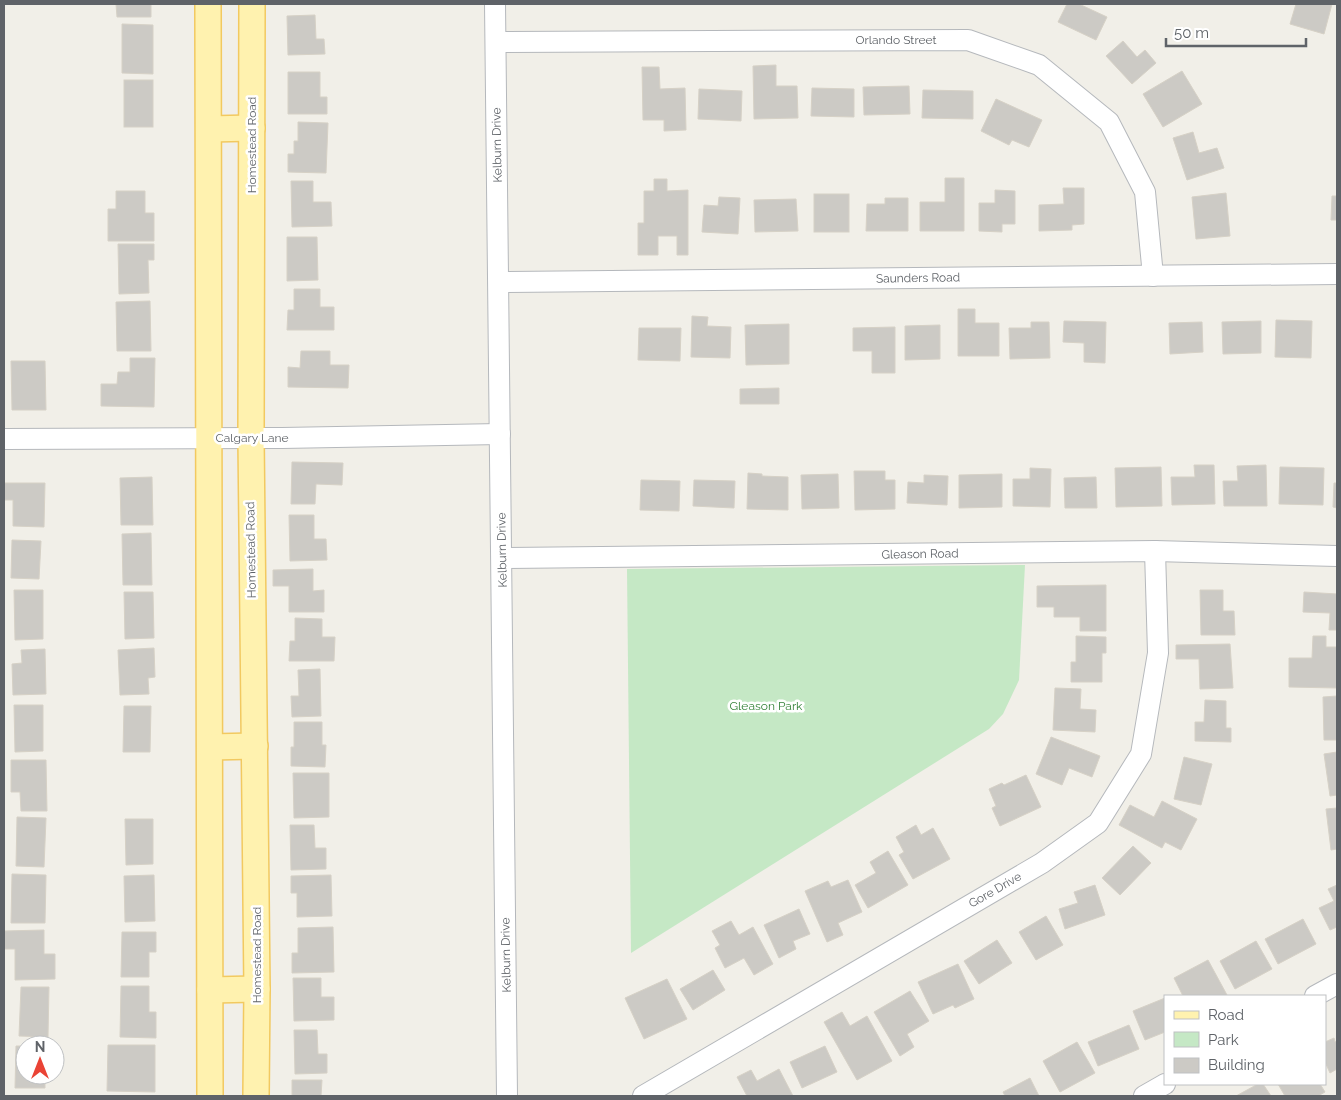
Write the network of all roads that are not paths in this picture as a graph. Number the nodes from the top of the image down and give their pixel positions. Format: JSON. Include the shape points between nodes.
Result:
{"nodes":[{"id":1,"x":208,"y":4,"type":"edge"},
{"id":2,"x":252,"y":4,"type":"edge"},
{"id":3,"x":495,"y":4,"type":"edge"},
{"id":4,"x":496,"y":42,"type":"junction"},
{"id":5,"x":252,"y":128,"type":"junction"},
{"id":6,"x":209,"y":129,"type":"junction"},
{"id":7,"x":1337,"y":274,"type":"edge"},
{"id":8,"x":1153,"y":276,"type":"junction"},
{"id":9,"x":499,"y":282,"type":"junction"},
{"id":10,"x":500,"y":434,"type":"junction"},
{"id":11,"x":210,"y":438,"type":"junction"},
{"id":12,"x":251,"y":438,"type":"junction"},
{"id":13,"x":4,"y":439,"type":"edge"},
{"id":14,"x":1155,"y":551,"type":"junction"},
{"id":15,"x":1337,"y":556,"type":"edge"},
{"id":16,"x":502,"y":558,"type":"junction"},
{"id":17,"x":255,"y":746,"type":"junction"},
{"id":18,"x":210,"y":747,"type":"junction"},
{"id":19,"x":1337,"y":984,"type":"edge"},
{"id":20,"x":257,"y":989,"type":"junction"},
{"id":21,"x":210,"y":990,"type":"junction"},
{"id":22,"x":1317,"y":995,"type":"edge"},
{"id":23,"x":1164,"y":1085,"type":"edge"},
{"id":24,"x":210,"y":1096,"type":"edge"},
{"id":25,"x":256,"y":1096,"type":"edge"},
{"id":26,"x":507,"y":1096,"type":"edge"},
{"id":27,"x":643,"y":1096,"type":"edge"},
{"id":28,"x":1144,"y":1096,"type":"edge"}],
"edges":[{"from":1,"to":6,"type":"main road"},
{"from":2,"to":5,"type":"main road","name":"Homestead Road"},
{"from":3,"to":4,"type":"street","name":"Kelburn Drive"},
{"from":4,"to":8,"type":"street","name":"Orlando Street","via":[[968,40],[1039,65],[1110,122],[1144,192]]},
{"from":4,"to":9,"type":"street","name":"Kelburn Drive"},
{"from":5,"to":6,"type":"main road"},
{"from":5,"to":12,"type":"main road","name":"Homestead Road"},
{"from":6,"to":11,"type":"main road"},
{"from":7,"to":8,"type":"street","name":"Saunders Road"},
{"from":8,"to":9,"type":"street","name":"Saunders Road"},
{"from":9,"to":10,"type":"street","name":"Kelburn Drive"},
{"from":10,"to":12,"type":"street","name":"Calgary Lane"},
{"from":10,"to":16,"type":"street","name":"Kelburn Drive"},
{"from":11,"to":12,"type":"street","name":"Calgary Lane"},
{"from":11,"to":13,"type":"street","name":"Calgary Lane"},
{"from":11,"to":18,"type":"main road"},
{"from":12,"to":17,"type":"main road","name":"Homestead Road"},
{"from":14,"to":15,"type":"street","name":"Gleason Road"},
{"from":14,"to":16,"type":"street","name":"Gleason Road"},
{"from":14,"to":27,"type":"street","name":"Gore Drive","via":[[1158,653],[1141,754],[1098,823],[1042,863]]},
{"from":16,"to":26,"type":"street","name":"Kelburn Drive"},
{"from":17,"to":18,"type":"main road"},
{"from":17,"to":20,"type":"main road","name":"Homestead Road"},
{"from":18,"to":21,"type":"main road"},
{"from":19,"to":22,"type":"street"},
{"from":20,"to":21,"type":"main road"},
{"from":20,"to":25,"type":"main road","name":"Homestead Road"},
{"from":21,"to":24,"type":"main road"},
{"from":23,"to":28,"type":"street"}]}
